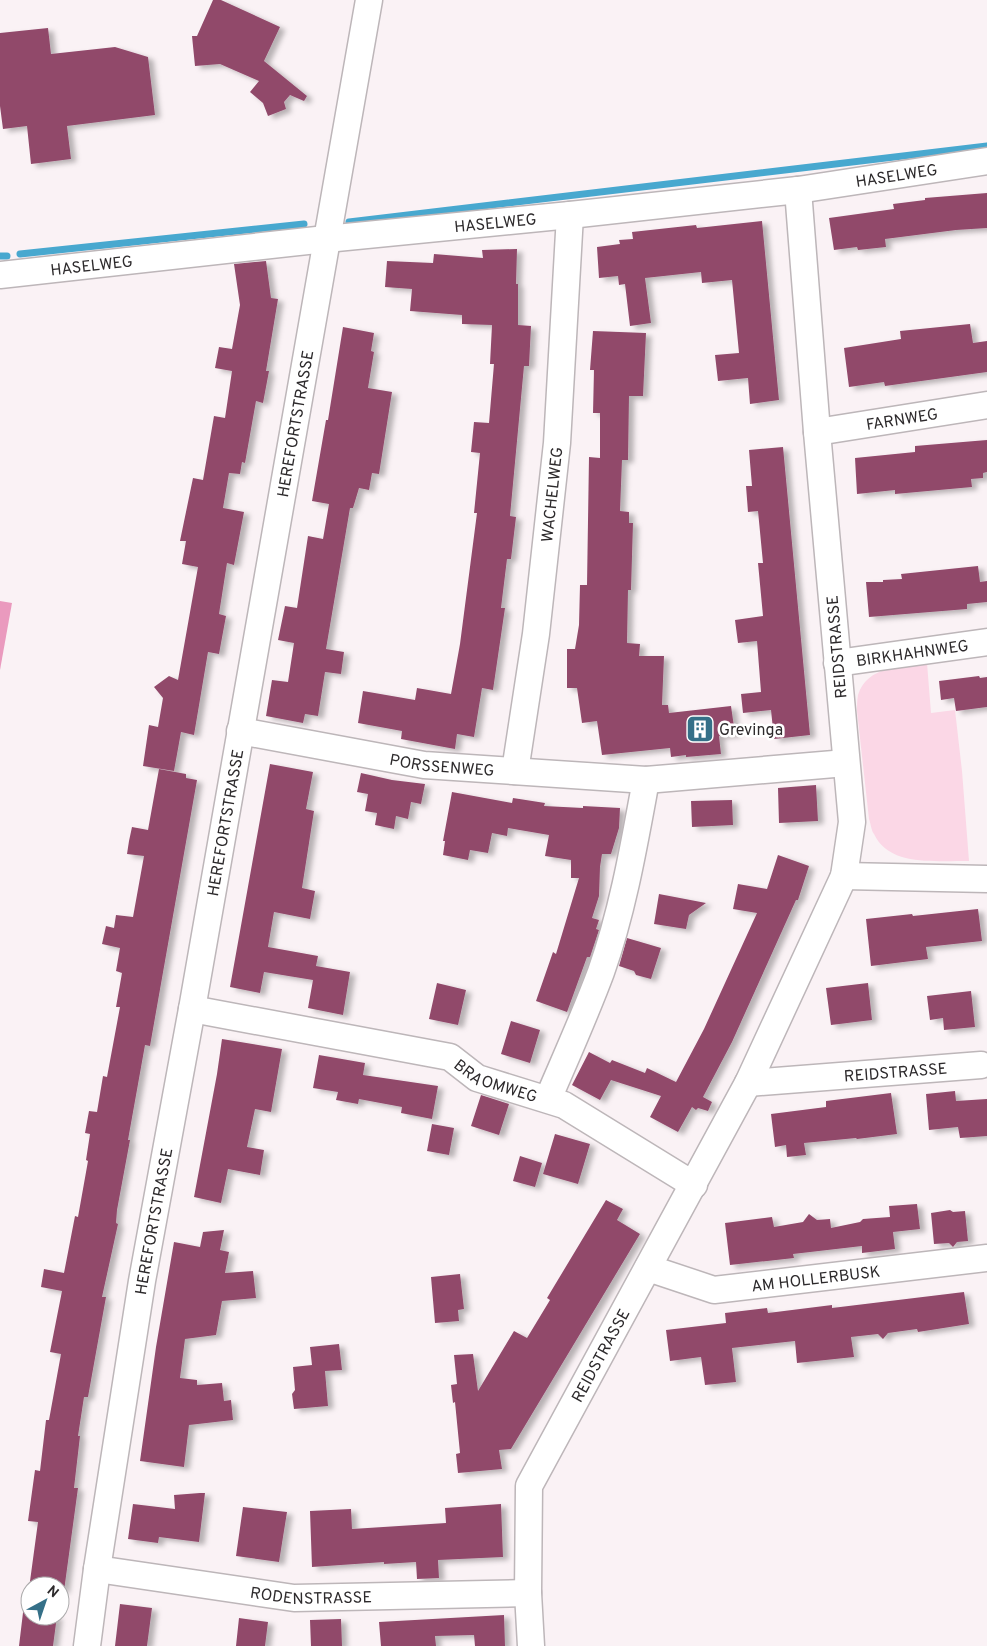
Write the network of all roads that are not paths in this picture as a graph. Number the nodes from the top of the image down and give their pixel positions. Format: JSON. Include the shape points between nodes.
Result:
{"nodes":[{"id":1,"x":369,"y":0,"type":"edge"},
{"id":2,"x":987,"y":161,"type":"edge"},
{"id":3,"x":798,"y":190,"type":"junction"},
{"id":4,"x":570,"y":215,"type":"junction"},
{"id":5,"x":326,"y":239,"type":"junction"},
{"id":6,"x":0,"y":274,"type":"edge"},
{"id":7,"x":987,"y":405,"type":"edge"},
{"id":8,"x":816,"y":432,"type":"junction"},
{"id":9,"x":987,"y":642,"type":"edge"},
{"id":10,"x":837,"y":663,"type":"junction"},
{"id":11,"x":240,"y":732,"type":"junction"},
{"id":12,"x":846,"y":763,"type":"junction"},
{"id":13,"x":515,"y":771,"type":"junction"},
{"id":14,"x":646,"y":780,"type":"junction"},
{"id":15,"x":844,"y":876,"type":"junction"},
{"id":16,"x":987,"y":879,"type":"edge"},
{"id":17,"x":192,"y":1009,"type":"junction"},
{"id":18,"x":982,"y":1065,"type":"dead end"},
{"id":19,"x":748,"y":1083,"type":"junction"},
{"id":20,"x":548,"y":1099,"type":"junction"},
{"id":21,"x":694,"y":1185,"type":"junction"},
{"id":22,"x":987,"y":1258,"type":"edge"},
{"id":23,"x":648,"y":1268,"type":"junction"},
{"id":24,"x":98,"y":1569,"type":"junction"},
{"id":25,"x":528,"y":1593,"type":"junction"},
{"id":26,"x":87,"y":1646,"type":"edge"},
{"id":27,"x":531,"y":1646,"type":"edge"}],
"edges":[{"from":1,"to":5,"type":"street","name":"HEREFORTSTRASSE"},
{"from":2,"to":3,"type":"street","name":"HASELWEG"},
{"from":3,"to":4,"type":"street","name":"HASELWEG"},
{"from":3,"to":8,"type":"street","name":"REIDSTRASSE"},
{"from":4,"to":5,"type":"street","name":"HASELWEG"},
{"from":4,"to":13,"type":"street","name":"WACHELWEG","via":[[557,443],[536,634]]},
{"from":5,"to":6,"type":"street","name":"HASELWEG"},
{"from":5,"to":11,"type":"street","name":"HEREFORTSTRASSE"},
{"from":7,"to":8,"type":"street","name":"FARNWEG"},
{"from":8,"to":10,"type":"street","name":"REIDSTRASSE"},
{"from":9,"to":10,"type":"street","name":"BIRKHAHNWEG"},
{"from":10,"to":12,"type":"street","name":"REIDSTRASSE"},
{"from":11,"to":13,"type":"street","name":"PORSSENWEG","via":[[424,765]]},
{"from":11,"to":17,"type":"street","name":"HEREFORTSTRASSE"},
{"from":12,"to":14,"type":"street","name":"PORSSENWEG"},
{"from":12,"to":15,"type":"street","name":"REIDSTRASSE","via":[[852,822]]},
{"from":13,"to":14,"type":"street","name":"PORSSENWEG"},
{"from":14,"to":20,"type":"street","via":[[629,876],[601,972]]},
{"from":15,"to":16,"type":"street"},
{"from":15,"to":19,"type":"street","name":"REIDSTRASSE"},
{"from":17,"to":20,"type":"street","name":"BRAOMWEG","via":[[450,1057],[477,1078]]},
{"from":17,"to":24,"type":"street","name":"HEREFORTSTRASSE","via":[[142,1281]]},
{"from":18,"to":19,"type":"street","name":"REIDSTRASSE"},
{"from":19,"to":21,"type":"street","name":"REIDSTRASSE"},
{"from":20,"to":21,"type":"street","name":"BRAOMWEG","via":[[564,1105]]},
{"from":21,"to":23,"type":"street","name":"REIDSTRASSE"},
{"from":22,"to":23,"type":"street","name":"AM HOLLERBUSK","via":[[714,1290]]},
{"from":23,"to":25,"type":"street","name":"REIDSTRASSE","via":[[529,1486]]},
{"from":24,"to":25,"type":"street","name":"RODENSTRASSE","via":[[294,1598]]},
{"from":24,"to":26,"type":"street","name":"HEREFORTSTRASSE"},
{"from":25,"to":27,"type":"street","name":"REIDSTRASSE"}]}
